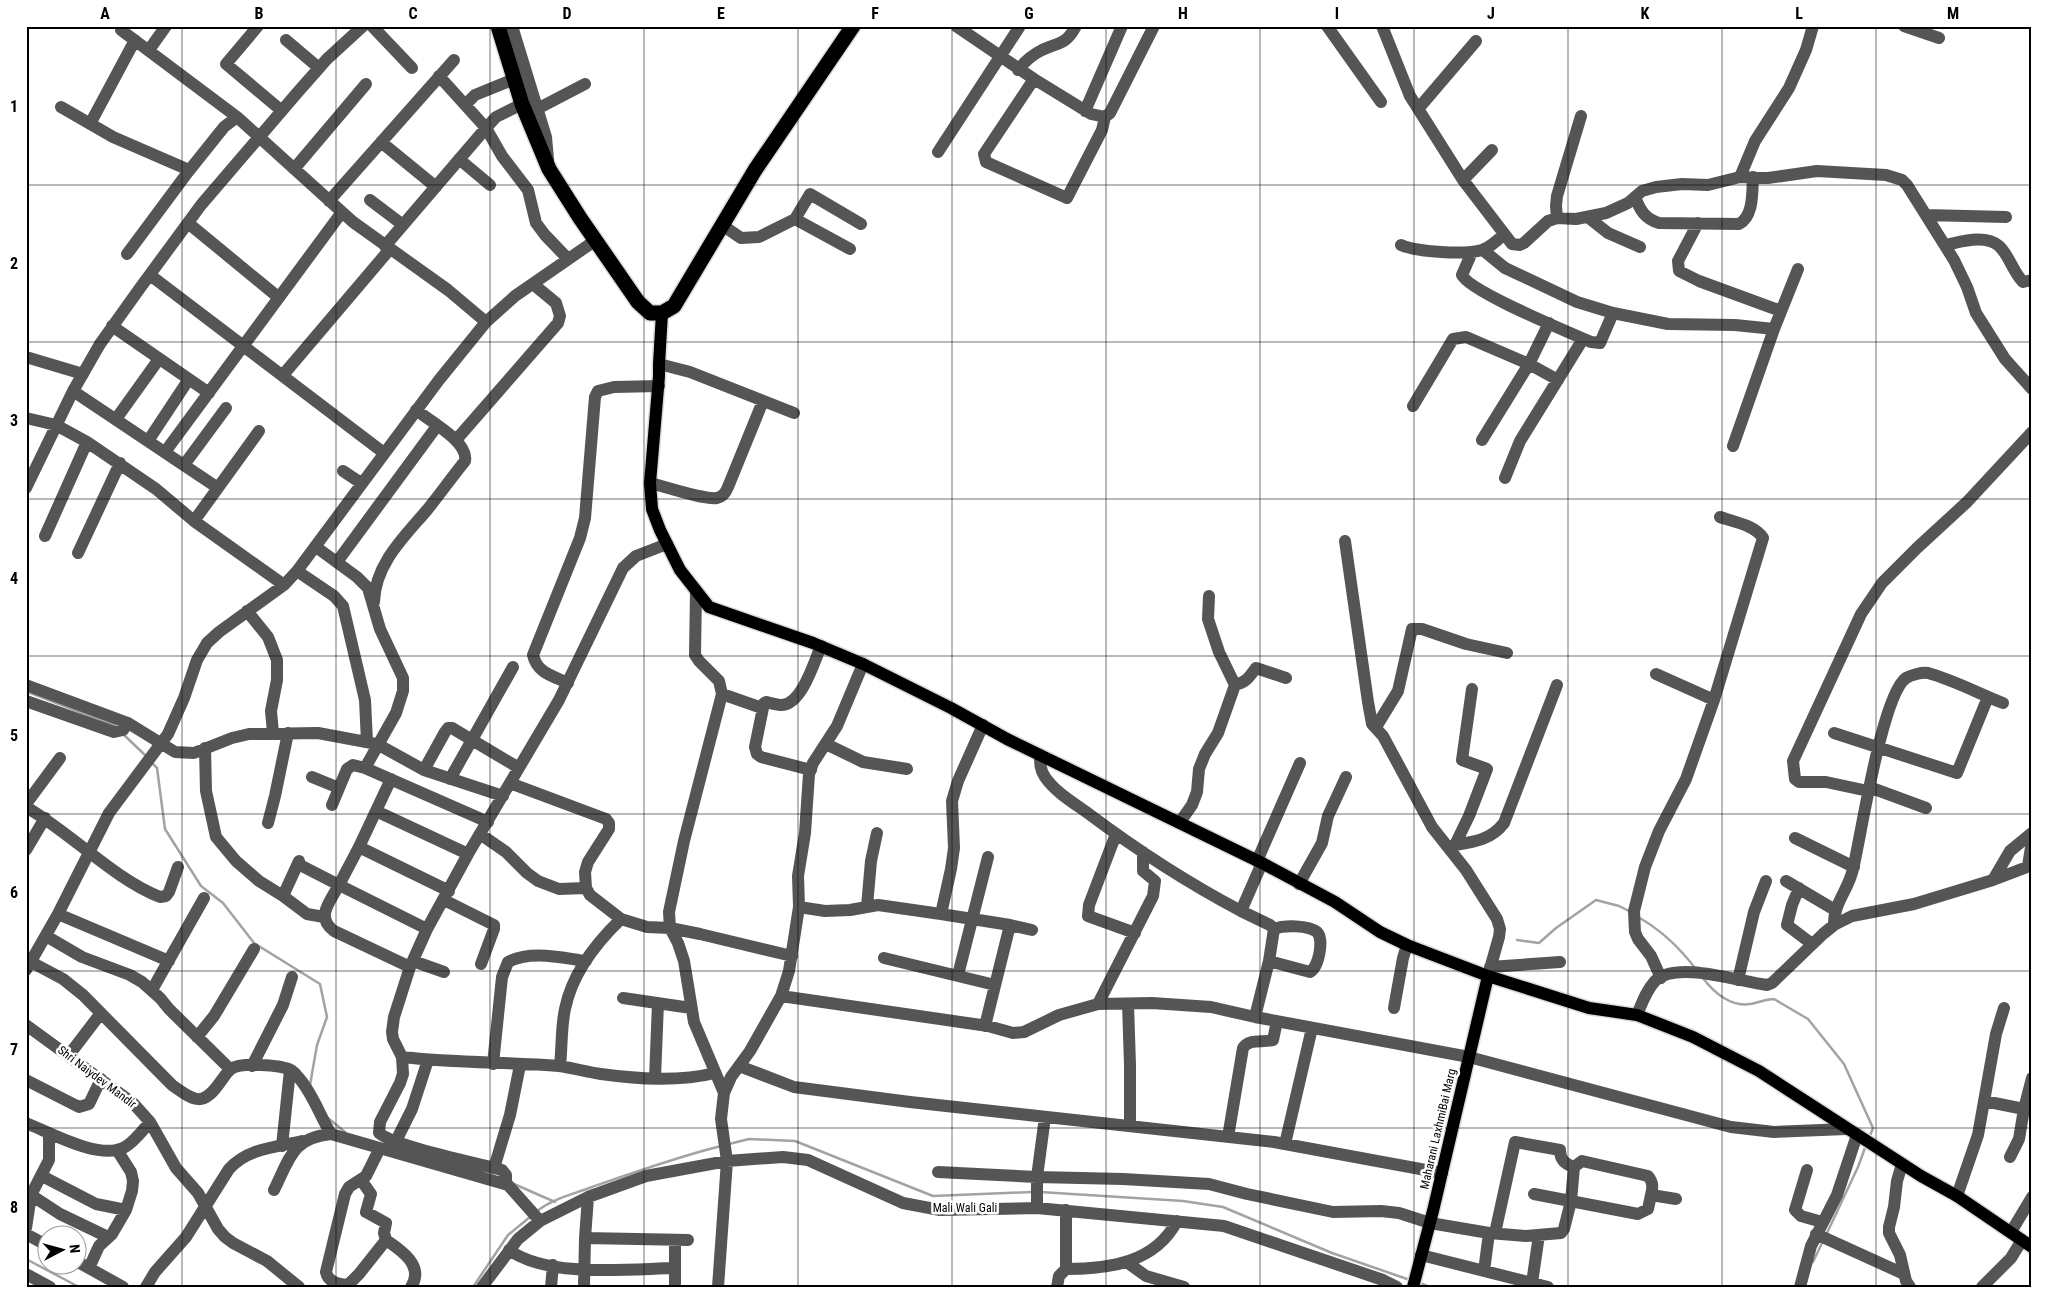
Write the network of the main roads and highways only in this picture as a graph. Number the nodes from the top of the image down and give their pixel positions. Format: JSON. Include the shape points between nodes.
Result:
{"nodes":[{"id":1,"x":498,"y":26,"type":"edge"},
{"id":2,"x":853,"y":26,"type":"edge"},
{"id":3,"x":662,"y":313,"type":"junction"},
{"id":4,"x":1489,"y":972,"type":"junction"},
{"id":5,"x":2027,"y":1243,"type":"edge"},
{"id":6,"x":1413,"y":1287,"type":"edge"}],
"edges":[{"from":1,"to":3,"type":"highway","via":[[522,104],[549,169],[638,302],[650,313]]},
{"from":2,"to":3,"type":"highway","via":[[755,170],[674,306]]},
{"from":3,"to":4,"type":"main road","via":[[650,484],[652,509],[680,570],[709,607],[863,664],[1259,862],[1335,902],[1380,932],[1407,945]]},
{"from":4,"to":5,"type":"main road","via":[[1589,1008],[1637,1015],[1693,1037],[1759,1071]]},
{"from":4,"to":6,"type":"main road","name":"Maharani LaxhmiBai Marg"}]}
